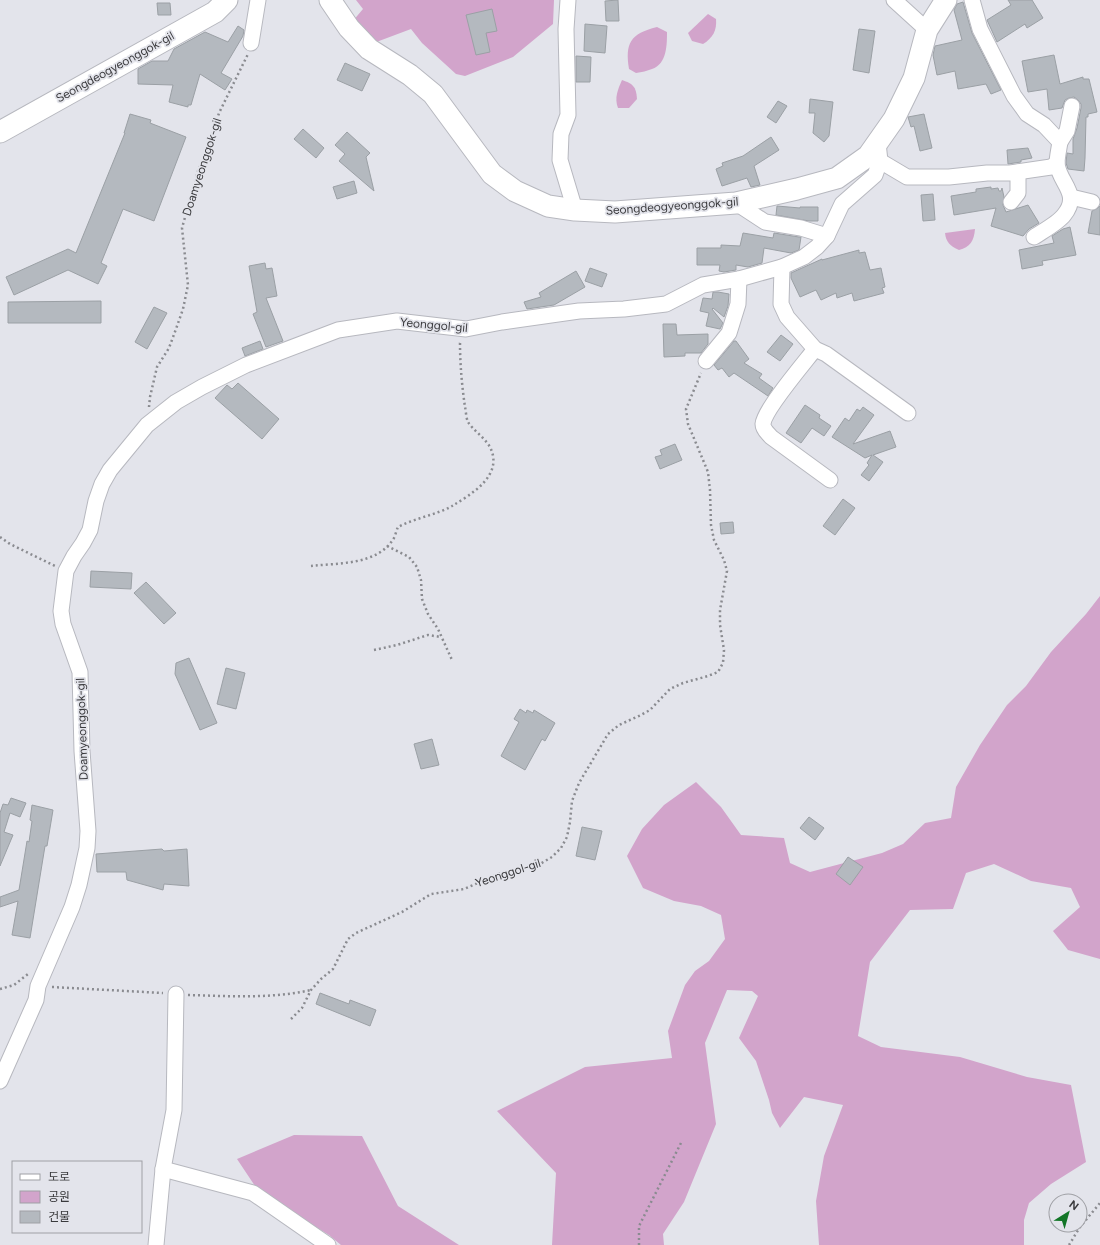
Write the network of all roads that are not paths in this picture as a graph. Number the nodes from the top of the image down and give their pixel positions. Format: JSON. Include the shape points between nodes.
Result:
{"nodes":[{"id":1,"x":227,"y":0,"type":"edge"},
{"id":2,"x":258,"y":0,"type":"edge"},
{"id":3,"x":330,"y":0,"type":"edge"},
{"id":4,"x":568,"y":0,"type":"edge"},
{"id":5,"x":894,"y":0,"type":"edge"},
{"id":6,"x":946,"y":0,"type":"edge"},
{"id":7,"x":972,"y":0,"type":"edge"},
{"id":8,"x":927,"y":30,"type":"junction"},
{"id":9,"x":251,"y":43,"type":"road end"},
{"id":10,"x":1072,"y":106,"type":"dead end"},
{"id":11,"x":0,"y":132,"type":"edge"},
{"id":12,"x":1060,"y":142,"type":"junction"},
{"id":13,"x":879,"y":152,"type":"junction"},
{"id":14,"x":1057,"y":163,"type":"junction"},
{"id":15,"x":1018,"y":172,"type":"junction"},
{"id":16,"x":1071,"y":197,"type":"junction"},
{"id":17,"x":1012,"y":202,"type":"dead end"},
{"id":18,"x":1092,"y":202,"type":"dead end"},
{"id":19,"x":736,"y":203,"type":"junction"},
{"id":20,"x":575,"y":210,"type":"junction"},
{"id":21,"x":827,"y":236,"type":"junction"},
{"id":22,"x":1034,"y":238,"type":"dead end"},
{"id":23,"x":782,"y":267,"type":"junction"},
{"id":24,"x":739,"y":279,"type":"junction"},
{"id":25,"x":815,"y":349,"type":"junction"},
{"id":26,"x":706,"y":361,"type":"road end"},
{"id":27,"x":908,"y":413,"type":"dead end"},
{"id":28,"x":147,"y":426,"type":"joint"},
{"id":29,"x":830,"y":480,"type":"dead end"},
{"id":30,"x":176,"y":994,"type":"dead end"},
{"id":31,"x":0,"y":1082,"type":"edge"},
{"id":32,"x":163,"y":1169,"type":"junction"},
{"id":33,"x":156,"y":1245,"type":"edge"},
{"id":34,"x":328,"y":1245,"type":"edge"}],
"edges":[{"from":1,"to":11,"type":"main road","name":"Seongdeogyeonggok-gil","via":[[215,12]]},
{"from":2,"to":9,"type":"street"},
{"from":3,"to":20,"type":"main road","name":"Seongdeogyeonggok-gil","via":[[349,28],[368,49],[410,75],[433,94],[492,174],[515,191],[548,206]]},
{"from":4,"to":20,"type":"street","via":[[568,115],[561,134],[560,160]]},
{"from":5,"to":8,"type":"street"},
{"from":6,"to":8,"type":"main road","name":"Seongdeogyeonggok-gil"},
{"from":7,"to":12,"type":"street","via":[[980,28],[1014,96],[1027,114],[1044,125]]},
{"from":8,"to":13,"type":"main road","name":"Seongdeogyeonggok-gil","via":[[914,78]]},
{"from":10,"to":12,"type":"street","via":[[1066,131]]},
{"from":12,"to":14,"type":"street"},
{"from":13,"to":15,"type":"street","via":[[907,177]]},
{"from":13,"to":19,"type":"main road","name":"Seongdeogyeonggok-gil","via":[[868,156],[837,178]]},
{"from":13,"to":21,"type":"street","name":"Yeonggol-gil","via":[[875,175],[842,204]]},
{"from":14,"to":15,"type":"street","via":[[1051,167]]},
{"from":14,"to":16,"type":"street","via":[[1061,178]]},
{"from":15,"to":17,"type":"street","via":[[1018,193]]},
{"from":16,"to":18,"type":"street"},
{"from":16,"to":22,"type":"street","via":[[1071,203],[1064,215]]},
{"from":19,"to":20,"type":"main road","name":"Seongdeogyeonggok-gil","via":[[615,212]]},
{"from":19,"to":21,"type":"street","via":[[765,222]]},
{"from":21,"to":23,"type":"street","name":"Yeonggol-gil","via":[[804,257]]},
{"from":23,"to":24,"type":"street","name":"Yeonggol-gil"},
{"from":23,"to":25,"type":"street","via":[[781,304],[787,317]]},
{"from":24,"to":26,"type":"street","via":[[738,304],[728,334]]},
{"from":24,"to":28,"type":"street","name":"Yeonggol-gil","via":[[703,285],[666,304],[579,311],[466,329],[397,321],[338,330],[246,365],[202,387],[176,402]]},
{"from":25,"to":27,"type":"street","via":[[826,354]]},
{"from":25,"to":29,"type":"street","via":[[769,410],[763,423],[771,437]]},
{"from":28,"to":31,"type":"street","name":"Doamyeonggok-gil","via":[[110,470],[102,484],[90,530],[66,571],[61,611],[80,672],[87,848],[72,907],[38,986],[36,1000]]},
{"from":30,"to":32,"type":"street","via":[[174,1110]]},
{"from":32,"to":33,"type":"street"},
{"from":32,"to":34,"type":"street","via":[[253,1193]]}]}
